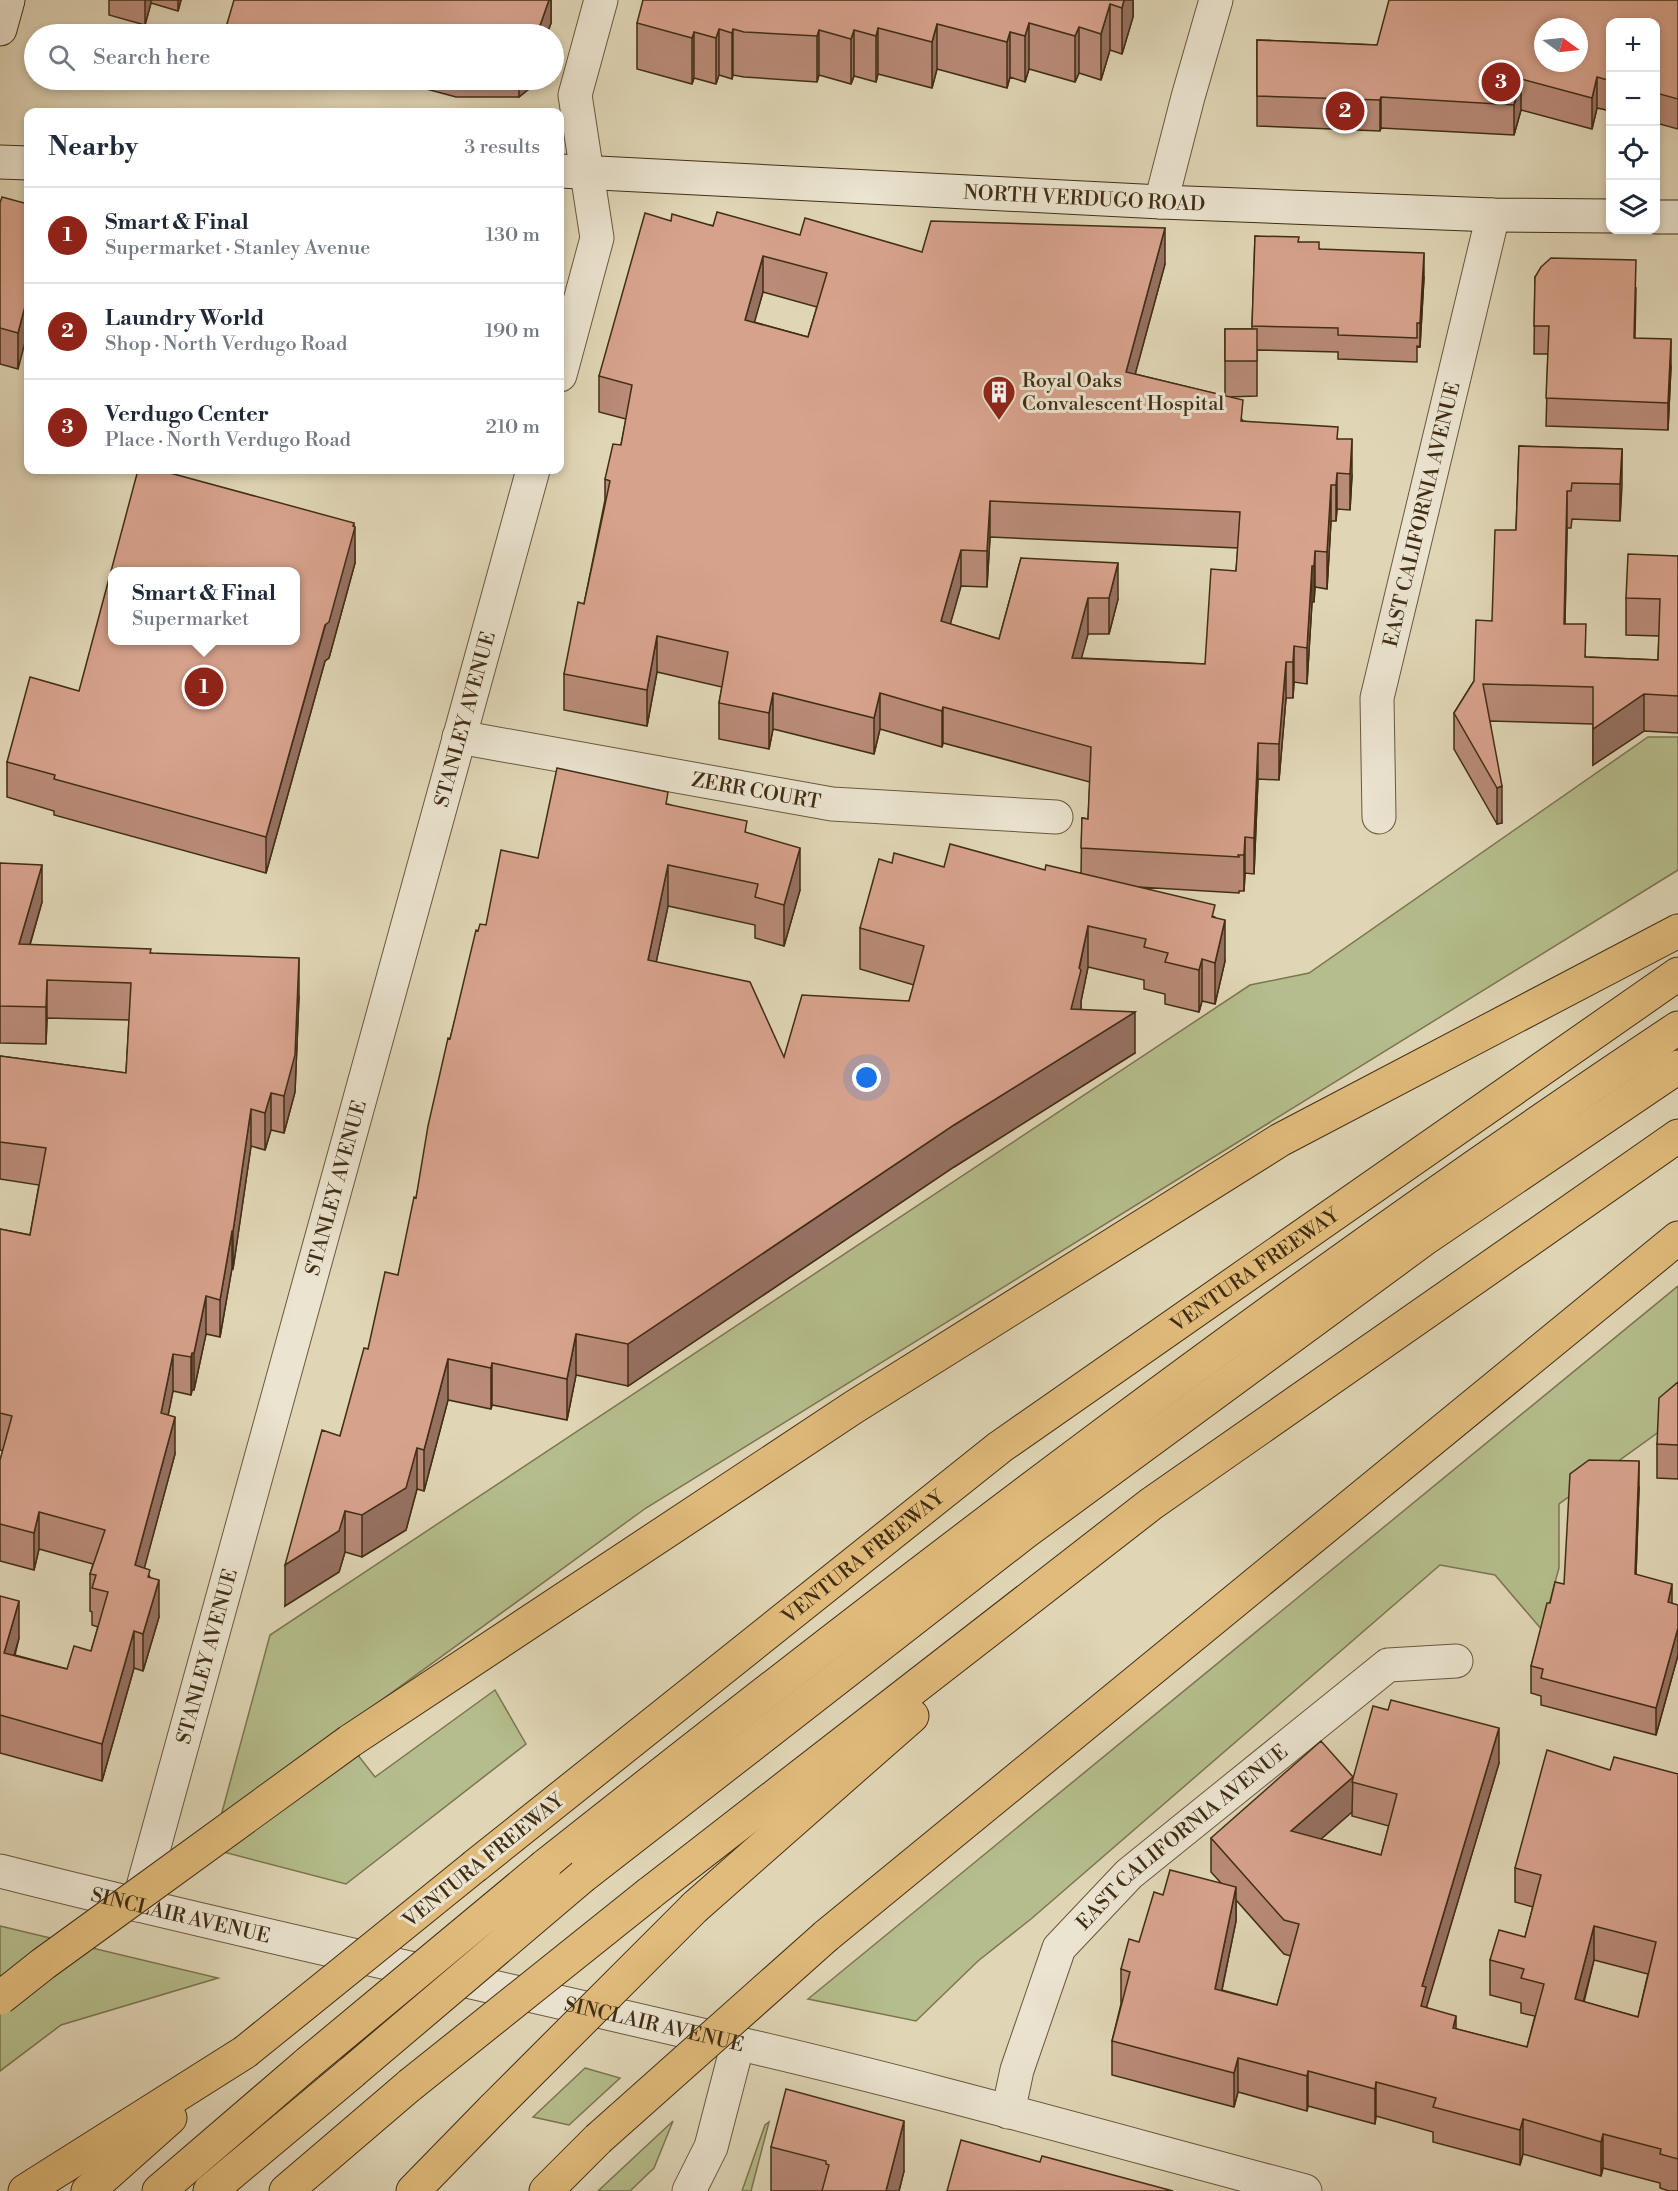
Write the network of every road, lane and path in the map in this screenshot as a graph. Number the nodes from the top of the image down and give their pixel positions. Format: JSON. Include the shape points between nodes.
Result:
{"nodes":[{"id":1,"x":8,"y":0,"type":"edge"},
{"id":2,"x":601,"y":0,"type":"edge"},
{"id":3,"x":1216,"y":0,"type":"edge"},
{"id":4,"x":0,"y":29,"type":"edge"},
{"id":5,"x":0,"y":162,"type":"edge"},
{"id":6,"x":24,"y":163,"type":"edge"},
{"id":7,"x":573,"y":171,"type":"edge"},
{"id":8,"x":1161,"y":202,"type":"junction"},
{"id":9,"x":1493,"y":215,"type":"junction"},
{"id":10,"x":1606,"y":216,"type":"edge"},
{"id":11,"x":1660,"y":217,"type":"edge"},
{"id":12,"x":1678,"y":217,"type":"edge"},
{"id":13,"x":564,"y":360,"type":"edge"},
{"id":14,"x":532,"y":474,"type":"edge"},
{"id":15,"x":459,"y":737,"type":"junction"},
{"id":16,"x":1056,"y":817,"type":"dead end"},
{"id":17,"x":1379,"y":817,"type":"dead end"},
{"id":18,"x":1678,"y":931,"type":"edge"},
{"id":19,"x":1678,"y":974,"type":"edge"},
{"id":20,"x":1678,"y":1028,"type":"edge"},
{"id":21,"x":1678,"y":1067,"type":"edge"},
{"id":22,"x":1678,"y":1136,"type":"edge"},
{"id":23,"x":1678,"y":1238,"type":"edge"},
{"id":24,"x":1151,"y":1504,"type":"junction"},
{"id":25,"x":1456,"y":1661,"type":"dead end"},
{"id":26,"x":0,"y":1871,"type":"edge"},
{"id":27,"x":138,"y":1905,"type":"junction"},
{"id":28,"x":0,"y":1998,"type":"edge"},
{"id":29,"x":738,"y":2043,"type":"junction"},
{"id":30,"x":245,"y":2052,"type":"junction"},
{"id":31,"x":1008,"y":2112,"type":"junction"},
{"id":32,"x":25,"y":2191,"type":"edge"},
{"id":33,"x":88,"y":2191,"type":"edge"},
{"id":34,"x":159,"y":2191,"type":"edge"},
{"id":35,"x":210,"y":2191,"type":"edge"},
{"id":36,"x":286,"y":2191,"type":"edge"},
{"id":37,"x":413,"y":2191,"type":"edge"},
{"id":38,"x":546,"y":2191,"type":"edge"},
{"id":39,"x":689,"y":2191,"type":"edge"},
{"id":40,"x":1305,"y":2191,"type":"edge"}],
"edges":[{"from":1,"to":4,"type":"street"},
{"from":2,"to":7,"type":"street","via":[[574,95]]},
{"from":3,"to":8,"type":"street"},
{"from":5,"to":6,"type":"street"},
{"from":7,"to":8,"type":"street","name":"NORTH VERDUGO ROAD"},
{"from":7,"to":13,"type":"street","via":[[597,238]]},
{"from":8,"to":9,"type":"street","name":"NORTH VERDUGO ROAD"},
{"from":9,"to":10,"type":"street","name":"NORTH VERDUGO ROAD"},
{"from":9,"to":17,"type":"street","name":"EAST CALIFORNIA AVENUE","via":[[1377,698]]},
{"from":11,"to":12,"type":"street"},
{"from":14,"to":15,"type":"street","name":"STANLEY AVENUE"},
{"from":15,"to":16,"type":"street","name":"ZERR COURT","via":[[832,804]]},
{"from":15,"to":27,"type":"street","name":"STANLEY AVENUE"},
{"from":18,"to":28,"type":"highway","bridge":true,"via":[[1280,1140],[854,1407],[350,1741]]},
{"from":19,"to":30,"type":"highway","name":"VENTURA FREEWAY","bridge":true,"via":[[1000,1447]]},
{"from":20,"to":34,"type":"highway","bridge":true,"via":[[1263,1317],[1013,1502],[545,1866]]},
{"from":21,"to":35,"type":"highway","bridge":true,"via":[[1427,1237],[1024,1533],[583,1876]]},
{"from":22,"to":24,"type":"highway"},
{"from":23,"to":38,"type":"highway","bridge":true,"via":[[825,1936],[598,2139]]},
{"from":24,"to":36,"type":"highway","bridge":true,"via":[[650,1893],[410,2085]]},
{"from":24,"to":37,"type":"highway","bridge":true,"via":[[695,1907]]},
{"from":25,"to":31,"type":"street","name":"EAST CALIFORNIA AVENUE","via":[[1388,1665],[1128,1874],[1059,1948],[1017,2070]]},
{"from":26,"to":27,"type":"street","name":"SINCLAIR AVENUE"},
{"from":27,"to":29,"type":"street","name":"SINCLAIR AVENUE"},
{"from":29,"to":31,"type":"street","name":"SINCLAIR AVENUE"},
{"from":29,"to":39,"type":"street","via":[[711,2147]]},
{"from":30,"to":32,"type":"highway"},
{"from":30,"to":33,"type":"highway","name":"VENTURA FREEWAY"},
{"from":31,"to":40,"type":"street","name":"SINCLAIR AVENUE"}]}
